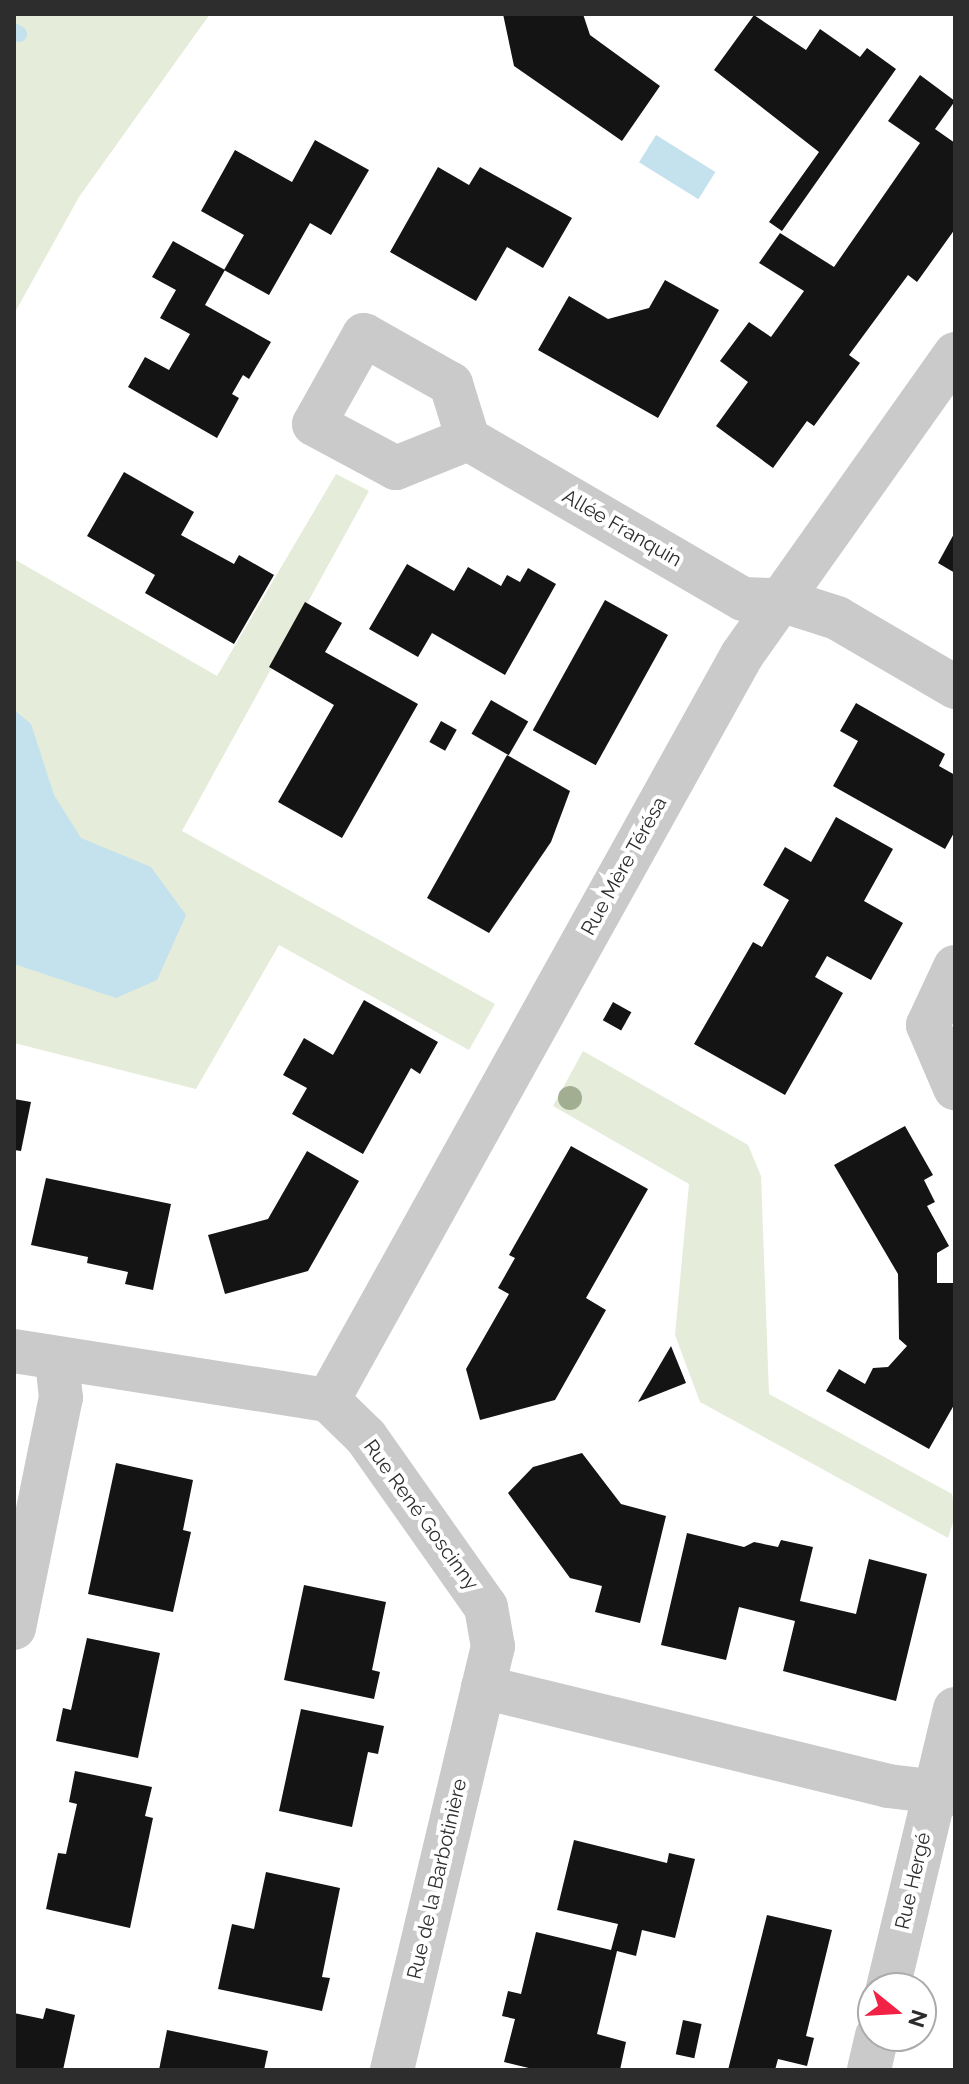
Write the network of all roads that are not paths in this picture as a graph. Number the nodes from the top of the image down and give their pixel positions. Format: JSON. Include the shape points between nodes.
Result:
{"nodes":[{"id":1,"x":955,"y":354,"type":"edge"},
{"id":2,"x":468,"y":439,"type":"dead end"},
{"id":3,"x":781,"y":600,"type":"junction"},
{"id":4,"x":955,"y":687,"type":"edge"},
{"id":5,"x":955,"y":967,"type":"edge"},
{"id":6,"x":955,"y":1088,"type":"edge"},
{"id":7,"x":14,"y":1351,"type":"edge"},
{"id":8,"x":57,"y":1361,"type":"junction"},
{"id":9,"x":328,"y":1400,"type":"junction"},
{"id":10,"x":14,"y":1628,"type":"edge"},
{"id":11,"x":483,"y":1687,"type":"junction"},
{"id":12,"x":955,"y":1709,"type":"edge"},
{"id":13,"x":944,"y":1795,"type":"edge"},
{"id":14,"x":893,"y":1972,"type":"edge"},
{"id":15,"x":392,"y":2070,"type":"edge"}],
"edges":[{"from":1,"to":3,"type":"street","name":"Rue Mère Térésa"},
{"from":2,"to":3,"type":"street","name":"Allée Franquin","via":[[743,599]]},
{"from":3,"to":4,"type":"street","name":"Allée Franquin","via":[[837,618]]},
{"from":3,"to":9,"type":"street","name":"Rue Mère Térésa","via":[[742,655]]},
{"from":5,"to":6,"type":"street","via":[[928,1025]]},
{"from":7,"to":8,"type":"street"},
{"from":8,"to":9,"type":"street"},
{"from":8,"to":10,"type":"street","via":[[61,1398]]},
{"from":9,"to":11,"type":"street","name":"Rue René Goscinny","via":[[366,1437],[486,1607],[493,1646]]},
{"from":11,"to":13,"type":"street"},
{"from":11,"to":15,"type":"street","name":"Rue de la Barbotinière"},
{"from":12,"to":13,"type":"street","name":"Rue Hergé"},
{"from":13,"to":14,"type":"street","name":"Rue Hergé"}]}
